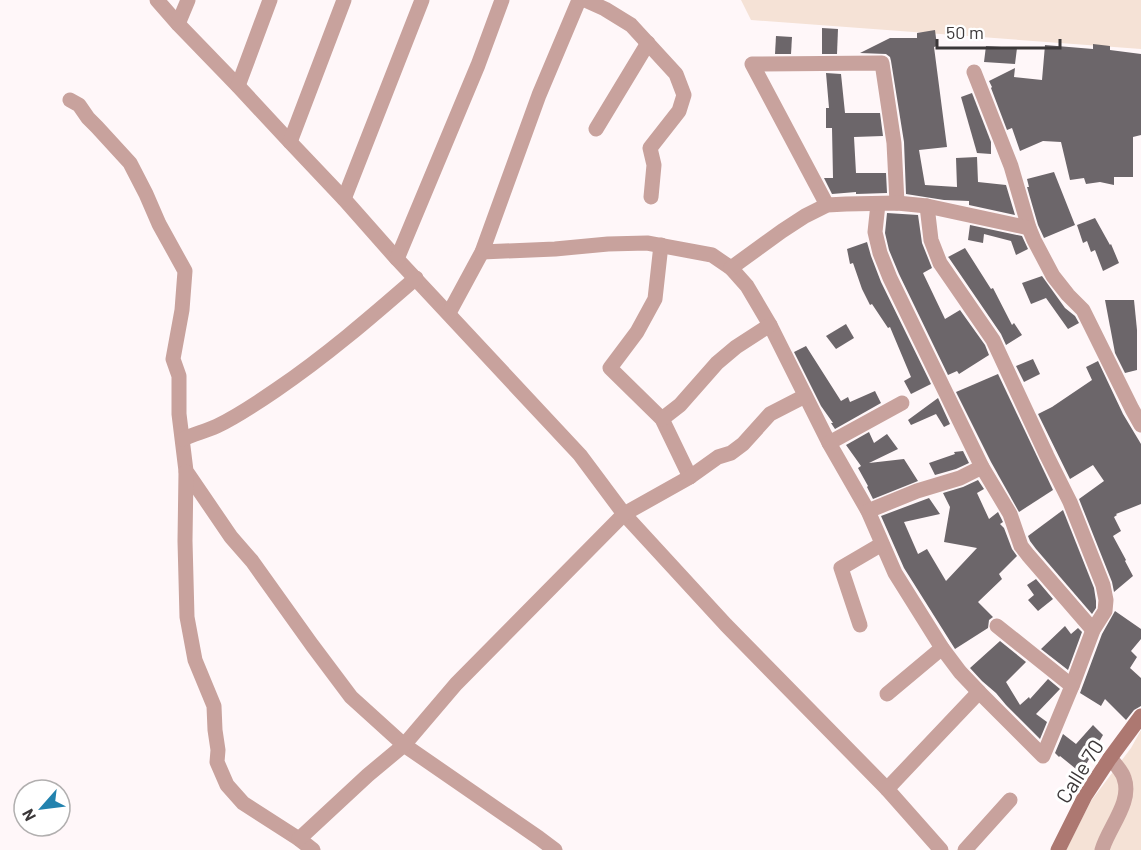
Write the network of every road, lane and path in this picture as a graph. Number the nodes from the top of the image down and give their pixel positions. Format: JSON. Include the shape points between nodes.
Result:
{"nodes":[{"id":1,"x":157,"y":0,"type":"edge"},
{"id":2,"x":188,"y":0,"type":"edge"},
{"id":3,"x":270,"y":0,"type":"edge"},
{"id":4,"x":344,"y":0,"type":"edge"},
{"id":5,"x":422,"y":0,"type":"edge"},
{"id":6,"x":502,"y":0,"type":"edge"},
{"id":7,"x":579,"y":0,"type":"edge"},
{"id":8,"x":585,"y":0,"type":"edge"},
{"id":9,"x":178,"y":24,"type":"junction"},
{"id":10,"x":648,"y":43,"type":"junction"},
{"id":11,"x":974,"y":72,"type":"dead end"},
{"id":12,"x":238,"y":86,"type":"junction"},
{"id":13,"x":70,"y":100,"type":"dead end"},
{"id":14,"x":597,"y":129,"type":"dead end"},
{"id":15,"x":290,"y":142,"type":"junction"},
{"id":16,"x":651,"y":197,"type":"dead end"},
{"id":17,"x":344,"y":199,"type":"junction"},
{"id":18,"x":897,"y":203,"type":"junction"},
{"id":19,"x":878,"y":204,"type":"junction"},
{"id":20,"x":827,"y":205,"type":"junction"},
{"id":21,"x":927,"y":206,"type":"junction"},
{"id":22,"x":1029,"y":228,"type":"junction"},
{"id":23,"x":661,"y":245,"type":"junction"},
{"id":24,"x":482,"y":252,"type":"junction"},
{"id":25,"x":397,"y":258,"type":"junction"},
{"id":26,"x":731,"y":268,"type":"junction"},
{"id":27,"x":416,"y":278,"type":"junction"},
{"id":28,"x":449,"y":313,"type":"junction"},
{"id":29,"x":770,"y":326,"type":"junction"},
{"id":30,"x":805,"y":396,"type":"junction"},
{"id":31,"x":902,"y":403,"type":"dead end"},
{"id":32,"x":662,"y":419,"type":"junction"},
{"id":33,"x":1141,"y":425,"type":"edge"},
{"id":34,"x":183,"y":439,"type":"junction"},
{"id":35,"x":829,"y":443,"type":"junction"},
{"id":36,"x":982,"y":467,"type":"junction"},
{"id":37,"x":186,"y":471,"type":"junction"},
{"id":38,"x":690,"y":477,"type":"junction"},
{"id":39,"x":868,"y":511,"type":"junction"},
{"id":40,"x":624,"y":514,"type":"junction"},
{"id":41,"x":882,"y":544,"type":"junction"},
{"id":42,"x":860,"y":625,"type":"dead end"},
{"id":43,"x":997,"y":626,"type":"dead end"},
{"id":44,"x":1093,"y":630,"type":"junction"},
{"id":45,"x":942,"y":648,"type":"junction"},
{"id":46,"x":1072,"y":686,"type":"junction"},
{"id":47,"x":979,"y":692,"type":"junction"},
{"id":48,"x":887,"y":694,"type":"dead end"},
{"id":49,"x":1141,"y":716,"type":"edge"},
{"id":50,"x":404,"y":746,"type":"junction"},
{"id":51,"x":1110,"y":758,"type":"junction"},
{"id":52,"x":887,"y":789,"type":"junction"},
{"id":53,"x":1010,"y":800,"type":"dead end"},
{"id":54,"x":299,"y":839,"type":"junction"},
{"id":55,"x":313,"y":850,"type":"edge"},
{"id":56,"x":555,"y":850,"type":"edge"},
{"id":57,"x":942,"y":850,"type":"edge"},
{"id":58,"x":964,"y":850,"type":"edge"},
{"id":59,"x":1058,"y":850,"type":"edge"},
{"id":60,"x":1102,"y":850,"type":"edge"}],
"edges":[{"from":1,"to":9,"type":"street"},
{"from":2,"to":9,"type":"street"},
{"from":3,"to":12,"type":"street"},
{"from":4,"to":15,"type":"street"},
{"from":5,"to":17,"type":"street"},
{"from":6,"to":25,"type":"street"},
{"from":7,"to":24,"type":"street","via":[[539,95]]},
{"from":8,"to":10,"type":"street","via":[[631,25]]},
{"from":9,"to":12,"type":"street"},
{"from":10,"to":14,"type":"street"},
{"from":10,"to":16,"type":"street","via":[[676,74],[684,95],[679,111],[650,148],[654,165]]},
{"from":11,"to":22,"type":"street","via":[[1011,166]]},
{"from":12,"to":15,"type":"street"},
{"from":13,"to":34,"type":"street","via":[[79,105],[130,163],[184,271],[173,359],[179,376]]},
{"from":15,"to":17,"type":"street"},
{"from":17,"to":25,"type":"street"},
{"from":18,"to":19,"type":"street"},
{"from":18,"to":20,"type":"street","via":[[894,143],[882,63],[752,64]]},
{"from":18,"to":21,"type":"street"},
{"from":19,"to":20,"type":"street"},
{"from":19,"to":36,"type":"street","via":[[875,232],[880,253]]},
{"from":20,"to":26,"type":"street"},
{"from":21,"to":22,"type":"street"},
{"from":21,"to":44,"type":"street","via":[[931,240],[940,263],[993,340],[1070,502],[1103,585],[1105,612]]},
{"from":22,"to":33,"type":"street","via":[[1053,276],[1083,310]]},
{"from":23,"to":24,"type":"street","via":[[608,244]]},
{"from":23,"to":26,"type":"street","via":[[712,255]]},
{"from":23,"to":32,"type":"street","via":[[656,299],[610,368]]},
{"from":24,"to":28,"type":"street"},
{"from":25,"to":27,"type":"street"},
{"from":26,"to":29,"type":"street","via":[[747,286]]},
{"from":27,"to":28,"type":"street"},
{"from":27,"to":34,"type":"street","via":[[305,370],[224,422]]},
{"from":28,"to":40,"type":"street","via":[[579,454]]},
{"from":29,"to":30,"type":"street"},
{"from":29,"to":32,"type":"street","via":[[717,363],[680,405]]},
{"from":30,"to":35,"type":"street"},
{"from":30,"to":38,"type":"street","via":[[770,414],[743,444]]},
{"from":31,"to":35,"type":"street"},
{"from":32,"to":38,"type":"street"},
{"from":34,"to":37,"type":"street"},
{"from":35,"to":39,"type":"street"},
{"from":36,"to":39,"type":"street"},
{"from":36,"to":44,"type":"street","via":[[1010,514],[1021,546]]},
{"from":37,"to":50,"type":"street","via":[[351,697]]},
{"from":37,"to":54,"type":"street","via":[[188,617],[195,660],[214,706],[217,762],[227,785],[243,803]]},
{"from":38,"to":40,"type":"street"},
{"from":39,"to":41,"type":"street"},
{"from":40,"to":50,"type":"street","via":[[456,684]]},
{"from":40,"to":52,"type":"street","via":[[726,625]]},
{"from":41,"to":42,"type":"street","via":[[841,568]]},
{"from":41,"to":45,"type":"street","via":[[895,573]]},
{"from":43,"to":46,"type":"street"},
{"from":44,"to":46,"type":"street"},
{"from":45,"to":47,"type":"street"},
{"from":45,"to":48,"type":"street"},
{"from":46,"to":47,"type":"street","via":[[1043,756]]},
{"from":47,"to":52,"type":"street"},
{"from":49,"to":51,"type":"street","name":"Calle 70"},
{"from":50,"to":54,"type":"street"},
{"from":50,"to":56,"type":"street"},
{"from":51,"to":59,"type":"street","name":"Calle 70","via":[[1085,796]]},
{"from":51,"to":60,"type":"street","via":[[1124,776],[1126,795]]},
{"from":52,"to":57,"type":"street"},
{"from":53,"to":58,"type":"street"},
{"from":54,"to":55,"type":"street"}]}
